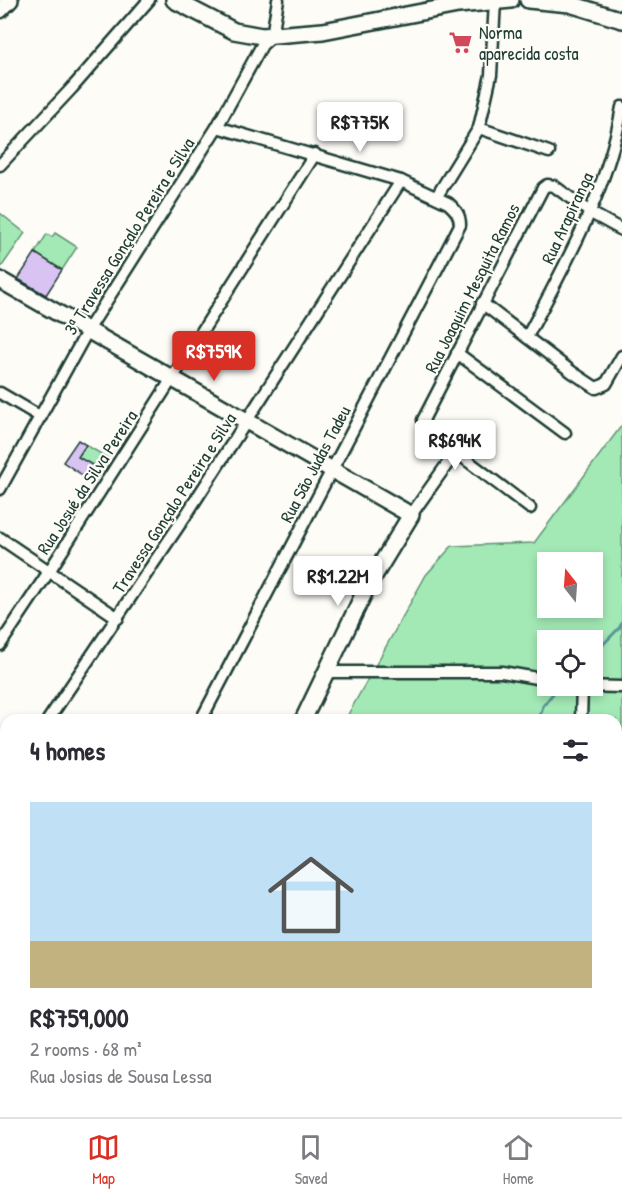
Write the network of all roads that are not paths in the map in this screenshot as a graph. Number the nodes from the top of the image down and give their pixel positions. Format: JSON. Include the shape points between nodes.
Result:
{"nodes":[{"id":1,"x":10,"y":0,"type":"edge"},
{"id":2,"x":149,"y":0,"type":"edge"},
{"id":3,"x":174,"y":0,"type":"edge"},
{"id":4,"x":278,"y":0,"type":"edge"},
{"id":5,"x":512,"y":0,"type":"edge"},
{"id":6,"x":528,"y":0,"type":"edge"},
{"id":7,"x":495,"y":1,"type":"edge"},
{"id":8,"x":433,"y":5,"type":"edge"},
{"id":9,"x":0,"y":10,"type":"edge"},
{"id":10,"x":622,"y":20,"type":"edge"},
{"id":11,"x":272,"y":36,"type":"junction"},
{"id":12,"x":622,"y":106,"type":"edge"},
{"id":13,"x":217,"y":127,"type":"junction"},
{"id":14,"x":479,"y":128,"type":"junction"},
{"id":15,"x":549,"y":152,"type":"dead end"},
{"id":16,"x":315,"y":154,"type":"junction"},
{"id":17,"x":0,"y":165,"type":"edge"},
{"id":18,"x":401,"y":181,"type":"junction"},
{"id":19,"x":436,"y":196,"type":"junction"},
{"id":20,"x":591,"y":213,"type":"junction"},
{"id":21,"x":622,"y":230,"type":"edge"},
{"id":22,"x":0,"y":280,"type":"edge"},
{"id":23,"x":482,"y":303,"type":"junction"},
{"id":24,"x":88,"y":330,"type":"junction"},
{"id":25,"x":527,"y":337,"type":"junction"},
{"id":26,"x":457,"y":353,"type":"junction"},
{"id":27,"x":622,"y":356,"type":"edge"},
{"id":28,"x":173,"y":378,"type":"junction"},
{"id":29,"x":0,"y":393,"type":"edge"},
{"id":30,"x":41,"y":417,"type":"junction"},
{"id":31,"x":248,"y":420,"type":"junction"},
{"id":32,"x":565,"y":433,"type":"dead end"},
{"id":33,"x":455,"y":453,"type":"junction"},
{"id":34,"x":331,"y":467,"type":"junction"},
{"id":35,"x":0,"y":489,"type":"edge"},
{"id":36,"x":530,"y":508,"type":"dead end"},
{"id":37,"x":411,"y":514,"type":"junction"},
{"id":38,"x":0,"y":538,"type":"edge"},
{"id":39,"x":50,"y":570,"type":"junction"},
{"id":40,"x":118,"y":618,"type":"junction"},
{"id":41,"x":0,"y":645,"type":"edge"},
{"id":42,"x":325,"y":672,"type":"junction"},
{"id":43,"x":537,"y":678,"type":"edge"},
{"id":44,"x":603,"y":687,"type":"edge"},
{"id":45,"x":622,"y":687,"type":"edge"},
{"id":46,"x":580,"y":696,"type":"edge"},
{"id":47,"x":52,"y":714,"type":"edge"},
{"id":48,"x":204,"y":714,"type":"edge"},
{"id":49,"x":306,"y":714,"type":"edge"},
{"id":50,"x":581,"y":714,"type":"edge"}],
"edges":[{"from":1,"to":9,"type":"street"},
{"from":2,"to":17,"type":"street"},
{"from":3,"to":11,"type":"street","via":[[234,31]]},
{"from":4,"to":11,"type":"street","name":"3ª Travessa Gonçalo Pereira e Silva"},
{"from":5,"to":7,"type":"street"},
{"from":6,"to":10,"type":"street","via":[[570,4]]},
{"from":7,"to":8,"type":"street"},
{"from":7,"to":14,"type":"street","via":[[490,75]]},
{"from":8,"to":11,"type":"street","via":[[323,31]]},
{"from":11,"to":13,"type":"street","name":"3ª Travessa Gonçalo Pereira e Silva","via":[[259,51]]},
{"from":12,"to":20,"type":"street","name":"Rua Arapiranga","via":[[613,151]]},
{"from":13,"to":16,"type":"street"},
{"from":13,"to":24,"type":"street","name":"3ª Travessa Gonçalo Pereira e Silva"},
{"from":14,"to":15,"type":"street"},
{"from":14,"to":19,"type":"street"},
{"from":16,"to":18,"type":"street"},
{"from":16,"to":28,"type":"street","name":"Rua Josué da Silva Pereira"},
{"from":18,"to":19,"type":"street"},
{"from":18,"to":31,"type":"street","name":"Travessa Gonçalo Pereira e Silva"},
{"from":19,"to":34,"type":"street","name":"Rua São Judas Tadeu","via":[[455,209],[460,225]]},
{"from":20,"to":21,"type":"street"},
{"from":20,"to":23,"type":"street","name":"Rua Joaquim Mesquita Ramos","via":[[547,185]]},
{"from":20,"to":25,"type":"street","name":"Rua Arapiranga"},
{"from":22,"to":24,"type":"street"},
{"from":23,"to":25,"type":"street"},
{"from":23,"to":26,"type":"street","name":"Rua Joaquim Mesquita Ramos"},
{"from":24,"to":28,"type":"street"},
{"from":24,"to":30,"type":"street","name":"3ª Travessa Gonçalo Pereira e Silva"},
{"from":25,"to":27,"type":"street","via":[[596,387],[606,384]]},
{"from":26,"to":32,"type":"street"},
{"from":26,"to":33,"type":"street","name":"Rua Joaquim Mesquita Ramos","via":[[423,424]]},
{"from":28,"to":31,"type":"street"},
{"from":28,"to":39,"type":"street","name":"Rua Josué da Silva Pereira"},
{"from":29,"to":30,"type":"street"},
{"from":30,"to":35,"type":"street","name":"3ª Travessa Gonçalo Pereira e Silva"},
{"from":31,"to":34,"type":"street"},
{"from":31,"to":40,"type":"street","name":"Travessa Gonçalo Pereira e Silva"},
{"from":33,"to":36,"type":"street"},
{"from":33,"to":37,"type":"street"},
{"from":34,"to":37,"type":"street"},
{"from":34,"to":48,"type":"street","name":"Rua São Judas Tadeu"},
{"from":37,"to":42,"type":"street","via":[[366,589]]},
{"from":38,"to":39,"type":"street"},
{"from":39,"to":40,"type":"street"},
{"from":39,"to":41,"type":"street","name":"Rua Josué da Silva Pereira"},
{"from":40,"to":47,"type":"street","name":"Travessa Gonçalo Pereira e Silva"},
{"from":42,"to":43,"type":"street","via":[[502,672]]},
{"from":42,"to":49,"type":"street"},
{"from":44,"to":45,"type":"street"},
{"from":46,"to":50,"type":"street"}]}
